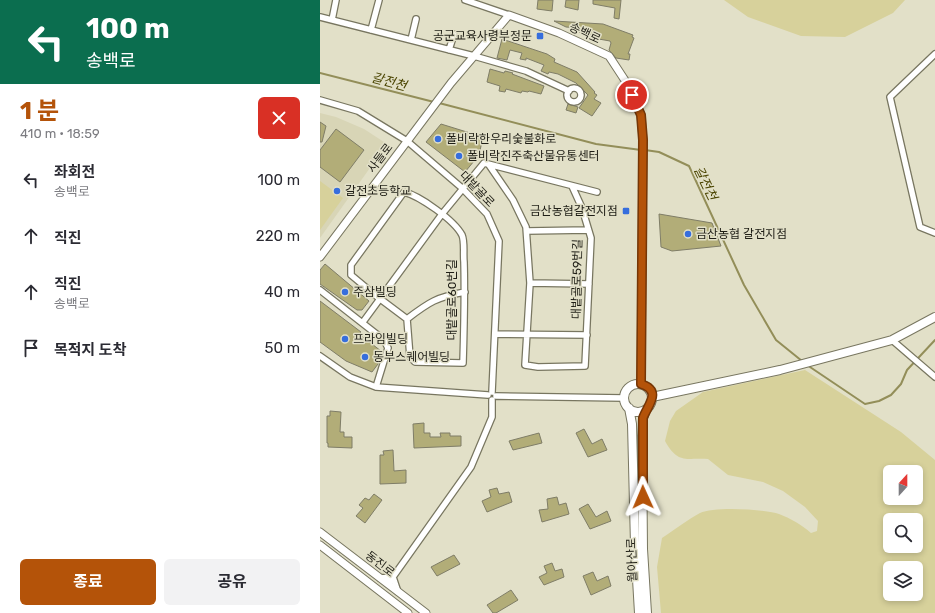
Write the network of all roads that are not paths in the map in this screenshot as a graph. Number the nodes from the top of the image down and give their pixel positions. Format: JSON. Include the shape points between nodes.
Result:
{"nodes":[{"id":1,"x":336,"y":0,"type":"edge"},
{"id":2,"x":379,"y":0,"type":"edge"},
{"id":3,"x":465,"y":0,"type":"edge"},
{"id":4,"x":509,"y":16,"type":"junction"},
{"id":5,"x":320,"y":17,"type":"edge"},
{"id":6,"x":416,"y":19,"type":"dead end"},
{"id":7,"x":332,"y":20,"type":"junction"},
{"id":8,"x":371,"y":30,"type":"junction"},
{"id":9,"x":454,"y":34,"type":"dead end"},
{"id":10,"x":411,"y":40,"type":"junction"},
{"id":11,"x":449,"y":50,"type":"junction"},
{"id":12,"x":935,"y":54,"type":"edge"},
{"id":13,"x":474,"y":56,"type":"junction"},
{"id":14,"x":569,"y":91,"type":"dead end"},
{"id":15,"x":320,"y":100,"type":"edge"},
{"id":16,"x":407,"y":141,"type":"junction"},
{"id":17,"x":489,"y":165,"type":"junction"},
{"id":18,"x":572,"y":186,"type":"junction"},
{"id":19,"x":462,"y":188,"type":"junction"},
{"id":20,"x":597,"y":192,"type":"dead end"},
{"id":21,"x":442,"y":214,"type":"junction"},
{"id":22,"x":588,"y":230,"type":"junction"},
{"id":23,"x":526,"y":231,"type":"junction"},
{"id":24,"x":935,"y":233,"type":"edge"},
{"id":25,"x":320,"y":257,"type":"edge"},
{"id":26,"x":530,"y":283,"type":"junction"},
{"id":27,"x":589,"y":284,"type":"junction"},
{"id":28,"x":320,"y":290,"type":"edge"},
{"id":29,"x":464,"y":292,"type":"junction"},
{"id":30,"x":380,"y":299,"type":"junction"},
{"id":31,"x":935,"y":317,"type":"edge"},
{"id":32,"x":407,"y":319,"type":"junction"},
{"id":33,"x":363,"y":322,"type":"junction"},
{"id":34,"x":495,"y":334,"type":"junction"},
{"id":35,"x":526,"y":334,"type":"junction"},
{"id":36,"x":588,"y":335,"type":"junction"},
{"id":37,"x":892,"y":340,"type":"junction"},
{"id":38,"x":320,"y":356,"type":"edge"},
{"id":39,"x":935,"y":377,"type":"edge"},
{"id":40,"x":641,"y":384,"type":"junction"},
{"id":41,"x":376,"y":387,"type":"junction"},
{"id":42,"x":492,"y":396,"type":"junction"},
{"id":43,"x":652,"y":397,"type":"junction"},
{"id":44,"x":624,"y":398,"type":"junction"},
{"id":45,"x":629,"y":408,"type":"junction"},
{"id":46,"x":646,"y":410,"type":"junction"},
{"id":47,"x":320,"y":532,"type":"edge"},
{"id":48,"x":320,"y":545,"type":"edge"},
{"id":49,"x":393,"y":577,"type":"junction"},
{"id":50,"x":380,"y":578,"type":"junction"},
{"id":51,"x":388,"y":584,"type":"junction"},
{"id":52,"x":398,"y":592,"type":"junction"},
{"id":53,"x":408,"y":613,"type":"edge"},
{"id":54,"x":426,"y":613,"type":"edge"},
{"id":55,"x":639,"y":613,"type":"edge"},
{"id":56,"x":647,"y":613,"type":"edge"}],
"edges":[{"from":1,"to":7,"type":"street"},
{"from":2,"to":8,"type":"street"},
{"from":3,"to":4,"type":"street","name":"송백로"},
{"from":4,"to":13,"type":"street"},
{"from":4,"to":40,"type":"street","name":"송백로","via":[[559,33],[609,56],[628,85],[641,115]]},
{"from":5,"to":7,"type":"street"},
{"from":6,"to":10,"type":"street"},
{"from":7,"to":8,"type":"street"},
{"from":8,"to":10,"type":"street"},
{"from":9,"to":11,"type":"street"},
{"from":10,"to":11,"type":"street"},
{"from":11,"to":13,"type":"street"},
{"from":12,"to":24,"type":"street","via":[[890,97],[920,227]]},
{"from":13,"to":14,"type":"street","via":[[526,71]]},
{"from":13,"to":16,"type":"street","name":"사들로"},
{"from":15,"to":16,"type":"street","name":"대밭골로","via":[[358,111]]},
{"from":16,"to":19,"type":"street","name":"대밭골로"},
{"from":16,"to":25,"type":"street","name":"사들로"},
{"from":17,"to":18,"type":"street"},
{"from":17,"to":19,"type":"street","via":[[484,163]]},
{"from":17,"to":23,"type":"street","via":[[513,200]]},
{"from":18,"to":20,"type":"street"},
{"from":18,"to":22,"type":"street","name":"대밭골로59번길"},
{"from":19,"to":21,"type":"street"},
{"from":19,"to":34,"type":"street","name":"대밭골로","via":[[487,214],[499,241]]},
{"from":21,"to":29,"type":"street","name":"대밭골로60번길","via":[[456,226],[462,236]]},
{"from":21,"to":30,"type":"street"},
{"from":21,"to":30,"type":"street","name":"대밭골로60번길","via":[[412,194],[404,192],[351,265],[351,275]]},
{"from":22,"to":23,"type":"street"},
{"from":22,"to":27,"type":"street","name":"대밭골로59번길","via":[[591,238]]},
{"from":23,"to":26,"type":"street"},
{"from":26,"to":27,"type":"street"},
{"from":26,"to":35,"type":"street"},
{"from":27,"to":36,"type":"street","name":"대밭골로59번길"},
{"from":28,"to":33,"type":"street"},
{"from":29,"to":32,"type":"street","via":[[432,300]]},
{"from":29,"to":32,"type":"street","name":"대밭골로60번길","via":[[463,363],[415,362],[410,357]]},
{"from":30,"to":32,"type":"street","name":"대밭골로60번길"},
{"from":30,"to":33,"type":"street"},
{"from":31,"to":37,"type":"main road"},
{"from":33,"to":41,"type":"street","via":[[384,340],[388,348]]},
{"from":34,"to":35,"type":"street","name":"대밭골로59번길"},
{"from":34,"to":42,"type":"street","name":"대밭골로"},
{"from":35,"to":36,"type":"street","name":"대밭골로59번길"},
{"from":35,"to":36,"type":"street","via":[[525,365],[538,367],[585,366]]},
{"from":37,"to":39,"type":"street"},
{"from":37,"to":43,"type":"main road"},
{"from":38,"to":41,"type":"street","via":[[350,377]]},
{"from":40,"to":43,"type":"main road","via":[[648,387]]},
{"from":40,"to":44,"type":"main road","via":[[630,386],[625,391]]},
{"from":41,"to":42,"type":"street"},
{"from":42,"to":44,"type":"street"},
{"from":42,"to":49,"type":"street","name":"대밭골로","via":[[492,417],[471,467]]},
{"from":43,"to":46,"type":"main road","via":[[651,404]]},
{"from":44,"to":45,"type":"main road"},
{"from":45,"to":46,"type":"main road","via":[[635,412]]},
{"from":45,"to":55,"type":"main road","via":[[632,424]]},
{"from":46,"to":56,"type":"main road","name":"월아산로","via":[[643,418],[642,444]]},
{"from":47,"to":50,"type":"street","name":"동진로"},
{"from":48,"to":53,"type":"street","name":"동진로"},
{"from":49,"to":50,"type":"street"},
{"from":49,"to":51,"type":"street","name":"대밭골로"},
{"from":49,"to":52,"type":"street"},
{"from":50,"to":51,"type":"street","name":"동진로"},
{"from":51,"to":52,"type":"street","name":"동진로"},
{"from":52,"to":54,"type":"street","name":"동진로"}]}
